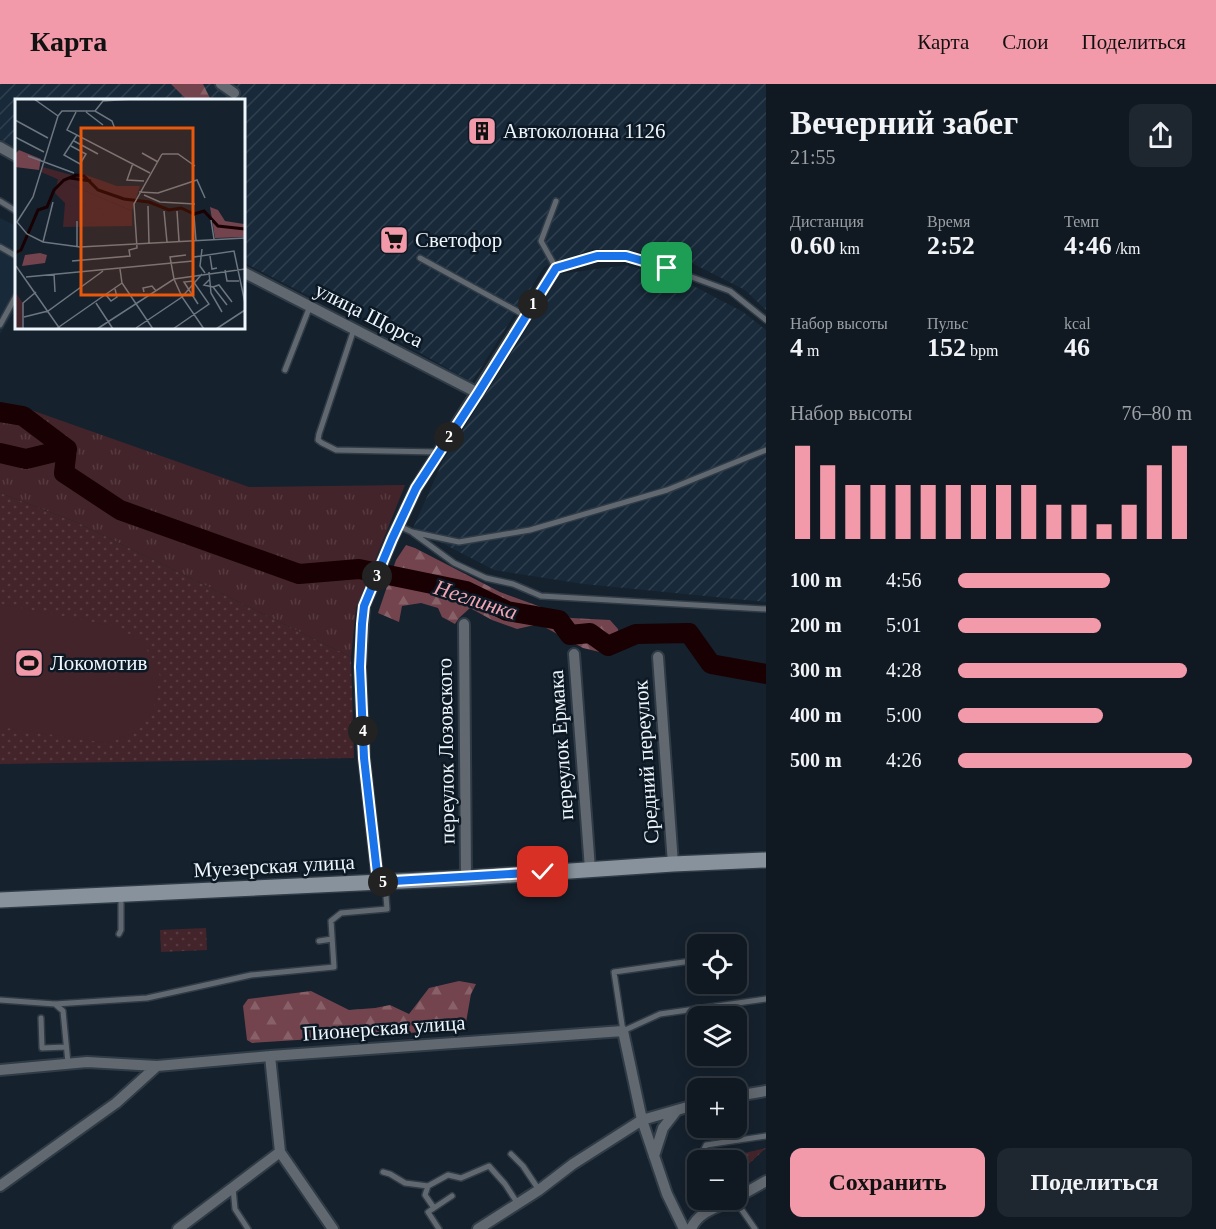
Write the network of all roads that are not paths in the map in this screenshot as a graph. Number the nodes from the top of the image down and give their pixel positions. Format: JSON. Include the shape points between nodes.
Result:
{"nodes":[{"id":1,"x":221,"y":84,"type":"edge"},
{"id":2,"x":234,"y":93,"type":"dead end"},
{"id":3,"x":0,"y":147,"type":"edge"},
{"id":4,"x":15,"y":155,"type":"edge"},
{"id":5,"x":0,"y":201,"type":"edge"},
{"id":6,"x":556,"y":201,"type":"dead end"},
{"id":7,"x":15,"y":210,"type":"edge"},
{"id":8,"x":0,"y":247,"type":"edge"},
{"id":9,"x":15,"y":255,"type":"edge"},
{"id":10,"x":420,"y":258,"type":"dead end"},
{"id":11,"x":556,"y":268,"type":"junction"},
{"id":12,"x":244,"y":273,"type":"edge"},
{"id":13,"x":15,"y":298,"type":"edge"},
{"id":14,"x":310,"y":306,"type":"junction"},
{"id":15,"x":526,"y":316,"type":"junction"},
{"id":16,"x":766,"y":320,"type":"edge"},
{"id":17,"x":0,"y":324,"type":"edge"},
{"id":18,"x":354,"y":329,"type":"junction"},
{"id":19,"x":285,"y":370,"type":"dead end"},
{"id":20,"x":478,"y":393,"type":"junction"},
{"id":21,"x":766,"y":450,"type":"edge"},
{"id":22,"x":439,"y":452,"type":"junction"},
{"id":23,"x":399,"y":526,"type":"junction"},
{"id":24,"x":412,"y":532,"type":"junction"},
{"id":25,"x":766,"y":609,"type":"edge"},
{"id":26,"x":464,"y":624,"type":"dead end"},
{"id":27,"x":574,"y":654,"type":"dead end"},
{"id":28,"x":658,"y":657,"type":"dead end"},
{"id":29,"x":766,"y":860,"type":"edge"},
{"id":30,"x":673,"y":864,"type":"junction"},
{"id":31,"x":590,"y":869,"type":"junction"},
{"id":32,"x":466,"y":878,"type":"junction"},
{"id":33,"x":378,"y":882,"type":"junction"},
{"id":34,"x":121,"y":895,"type":"junction"},
{"id":35,"x":0,"y":900,"type":"edge"},
{"id":36,"x":119,"y":933,"type":"dead end"},
{"id":37,"x":332,"y":939,"type":"junction"},
{"id":38,"x":319,"y":941,"type":"dead end"},
{"id":39,"x":687,"y":962,"type":"edge"},
{"id":40,"x":766,"y":999,"type":"edge"},
{"id":41,"x":0,"y":1000,"type":"edge"},
{"id":42,"x":56,"y":1004,"type":"junction"},
{"id":43,"x":41,"y":1018,"type":"dead end"},
{"id":44,"x":623,"y":1031,"type":"junction"},
{"id":45,"x":66,"y":1047,"type":"junction"},
{"id":46,"x":270,"y":1056,"type":"junction"},
{"id":47,"x":68,"y":1063,"type":"junction"},
{"id":48,"x":157,"y":1066,"type":"junction"},
{"id":49,"x":0,"y":1070,"type":"edge"},
{"id":50,"x":766,"y":1090,"type":"edge"},
{"id":51,"x":747,"y":1094,"type":"edge"},
{"id":52,"x":687,"y":1107,"type":"edge"},
{"id":53,"x":677,"y":1110,"type":"junction"},
{"id":54,"x":642,"y":1120,"type":"junction"},
{"id":55,"x":766,"y":1136,"type":"edge"},
{"id":56,"x":704,"y":1150,"type":"edge"},
{"id":57,"x":280,"y":1152,"type":"junction"},
{"id":58,"x":511,"y":1154,"type":"dead end"},
{"id":59,"x":654,"y":1157,"type":"junction"},
{"id":60,"x":383,"y":1172,"type":"dead end"},
{"id":61,"x":766,"y":1181,"type":"edge"},
{"id":62,"x":0,"y":1186,"type":"edge"},
{"id":63,"x":428,"y":1186,"type":"junction"},
{"id":64,"x":233,"y":1188,"type":"junction"},
{"id":65,"x":539,"y":1190,"type":"junction"},
{"id":66,"x":747,"y":1192,"type":"edge"},
{"id":67,"x":452,"y":1196,"type":"dead end"},
{"id":68,"x":518,"y":1204,"type":"junction"},
{"id":69,"x":434,"y":1208,"type":"junction"},
{"id":70,"x":712,"y":1210,"type":"edge"},
{"id":71,"x":742,"y":1210,"type":"edge"},
{"id":72,"x":178,"y":1229,"type":"edge"},
{"id":73,"x":248,"y":1229,"type":"edge"},
{"id":74,"x":333,"y":1229,"type":"edge"},
{"id":75,"x":439,"y":1229,"type":"edge"},
{"id":76,"x":478,"y":1229,"type":"edge"},
{"id":77,"x":684,"y":1229,"type":"edge"},
{"id":78,"x":691,"y":1229,"type":"edge"},
{"id":79,"x":755,"y":1229,"type":"edge"}],
"edges":[{"from":1,"to":2,"type":"street"},
{"from":3,"to":4,"type":"street"},
{"from":5,"to":7,"type":"lane"},
{"from":6,"to":11,"type":"lane","via":[[541,241]]},
{"from":8,"to":9,"type":"lane"},
{"from":10,"to":15,"type":"lane"},
{"from":11,"to":15,"type":"street"},
{"from":11,"to":16,"type":"lane","via":[[597,256],[626,256],[730,291]]},
{"from":12,"to":14,"type":"street","name":"улица Щорса"},
{"from":13,"to":17,"type":"lane"},
{"from":14,"to":18,"type":"street","name":"улица Щорса"},
{"from":14,"to":19,"type":"lane"},
{"from":15,"to":20,"type":"street"},
{"from":18,"to":20,"type":"street","name":"улица Щорса"},
{"from":18,"to":22,"type":"lane","via":[[318,440],[336,450]]},
{"from":20,"to":22,"type":"street"},
{"from":21,"to":24,"type":"lane","via":[[666,490],[530,530],[459,542]]},
{"from":22,"to":23,"type":"street","via":[[416,488]]},
{"from":23,"to":24,"type":"lane"},
{"from":23,"to":33,"type":"street","via":[[364,606],[362,624],[364,758]]},
{"from":24,"to":25,"type":"lane","via":[[454,563],[541,596]]},
{"from":26,"to":32,"type":"street","name":"переулок Лозовского"},
{"from":27,"to":31,"type":"street","name":"переулок Ермака"},
{"from":28,"to":30,"type":"street","name":"Средний переулок"},
{"from":29,"to":30,"type":"main road","name":"Муезерская улица"},
{"from":30,"to":31,"type":"main road","name":"Муезерская улица"},
{"from":31,"to":32,"type":"main road","name":"Муезерская улица"},
{"from":32,"to":33,"type":"main road","name":"Муезерская улица"},
{"from":33,"to":34,"type":"main road","name":"Муезерская улица"},
{"from":33,"to":37,"type":"lane","via":[[386,896],[387,909],[341,913],[331,921]]},
{"from":34,"to":35,"type":"main road","name":"Муезерская улица"},
{"from":34,"to":36,"type":"lane"},
{"from":37,"to":38,"type":"lane"},
{"from":37,"to":42,"type":"lane","via":[[334,967],[251,975],[147,998]]},
{"from":39,"to":44,"type":"lane","via":[[614,972]]},
{"from":40,"to":44,"type":"lane","name":"Пионерская улица","via":[[660,1014]]},
{"from":41,"to":42,"type":"lane"},
{"from":42,"to":45,"type":"lane","via":[[63,1011]]},
{"from":43,"to":45,"type":"lane","via":[[42,1048]]},
{"from":44,"to":46,"type":"street","name":"Пионерская улица"},
{"from":44,"to":54,"type":"street"},
{"from":45,"to":47,"type":"lane"},
{"from":46,"to":48,"type":"street","name":"Пионерская улица"},
{"from":46,"to":57,"type":"street"},
{"from":47,"to":48,"type":"street","name":"Пионерская улица"},
{"from":47,"to":49,"type":"street","name":"Пионерская улица"},
{"from":48,"to":62,"type":"street","via":[[116,1103]]},
{"from":50,"to":51,"type":"street"},
{"from":52,"to":53,"type":"street"},
{"from":53,"to":54,"type":"street"},
{"from":53,"to":59,"type":"street","via":[[663,1128]]},
{"from":54,"to":59,"type":"street"},
{"from":54,"to":65,"type":"street"},
{"from":55,"to":56,"type":"lane","via":[[706,1145]]},
{"from":57,"to":64,"type":"street"},
{"from":57,"to":74,"type":"street"},
{"from":58,"to":65,"type":"lane"},
{"from":59,"to":77,"type":"street"},
{"from":60,"to":63,"type":"lane","via":[[405,1183]]},
{"from":61,"to":66,"type":"street"},
{"from":63,"to":68,"type":"lane","via":[[448,1175],[461,1178],[489,1166]]},
{"from":63,"to":69,"type":"lane","via":[[425,1195]]},
{"from":64,"to":72,"type":"street"},
{"from":64,"to":73,"type":"lane","via":[[235,1209]]},
{"from":65,"to":68,"type":"street"},
{"from":67,"to":69,"type":"lane"},
{"from":68,"to":76,"type":"street"},
{"from":69,"to":75,"type":"lane","via":[[428,1212]]},
{"from":70,"to":78,"type":"street","via":[[701,1215]]},
{"from":71,"to":79,"type":"lane"}]}
